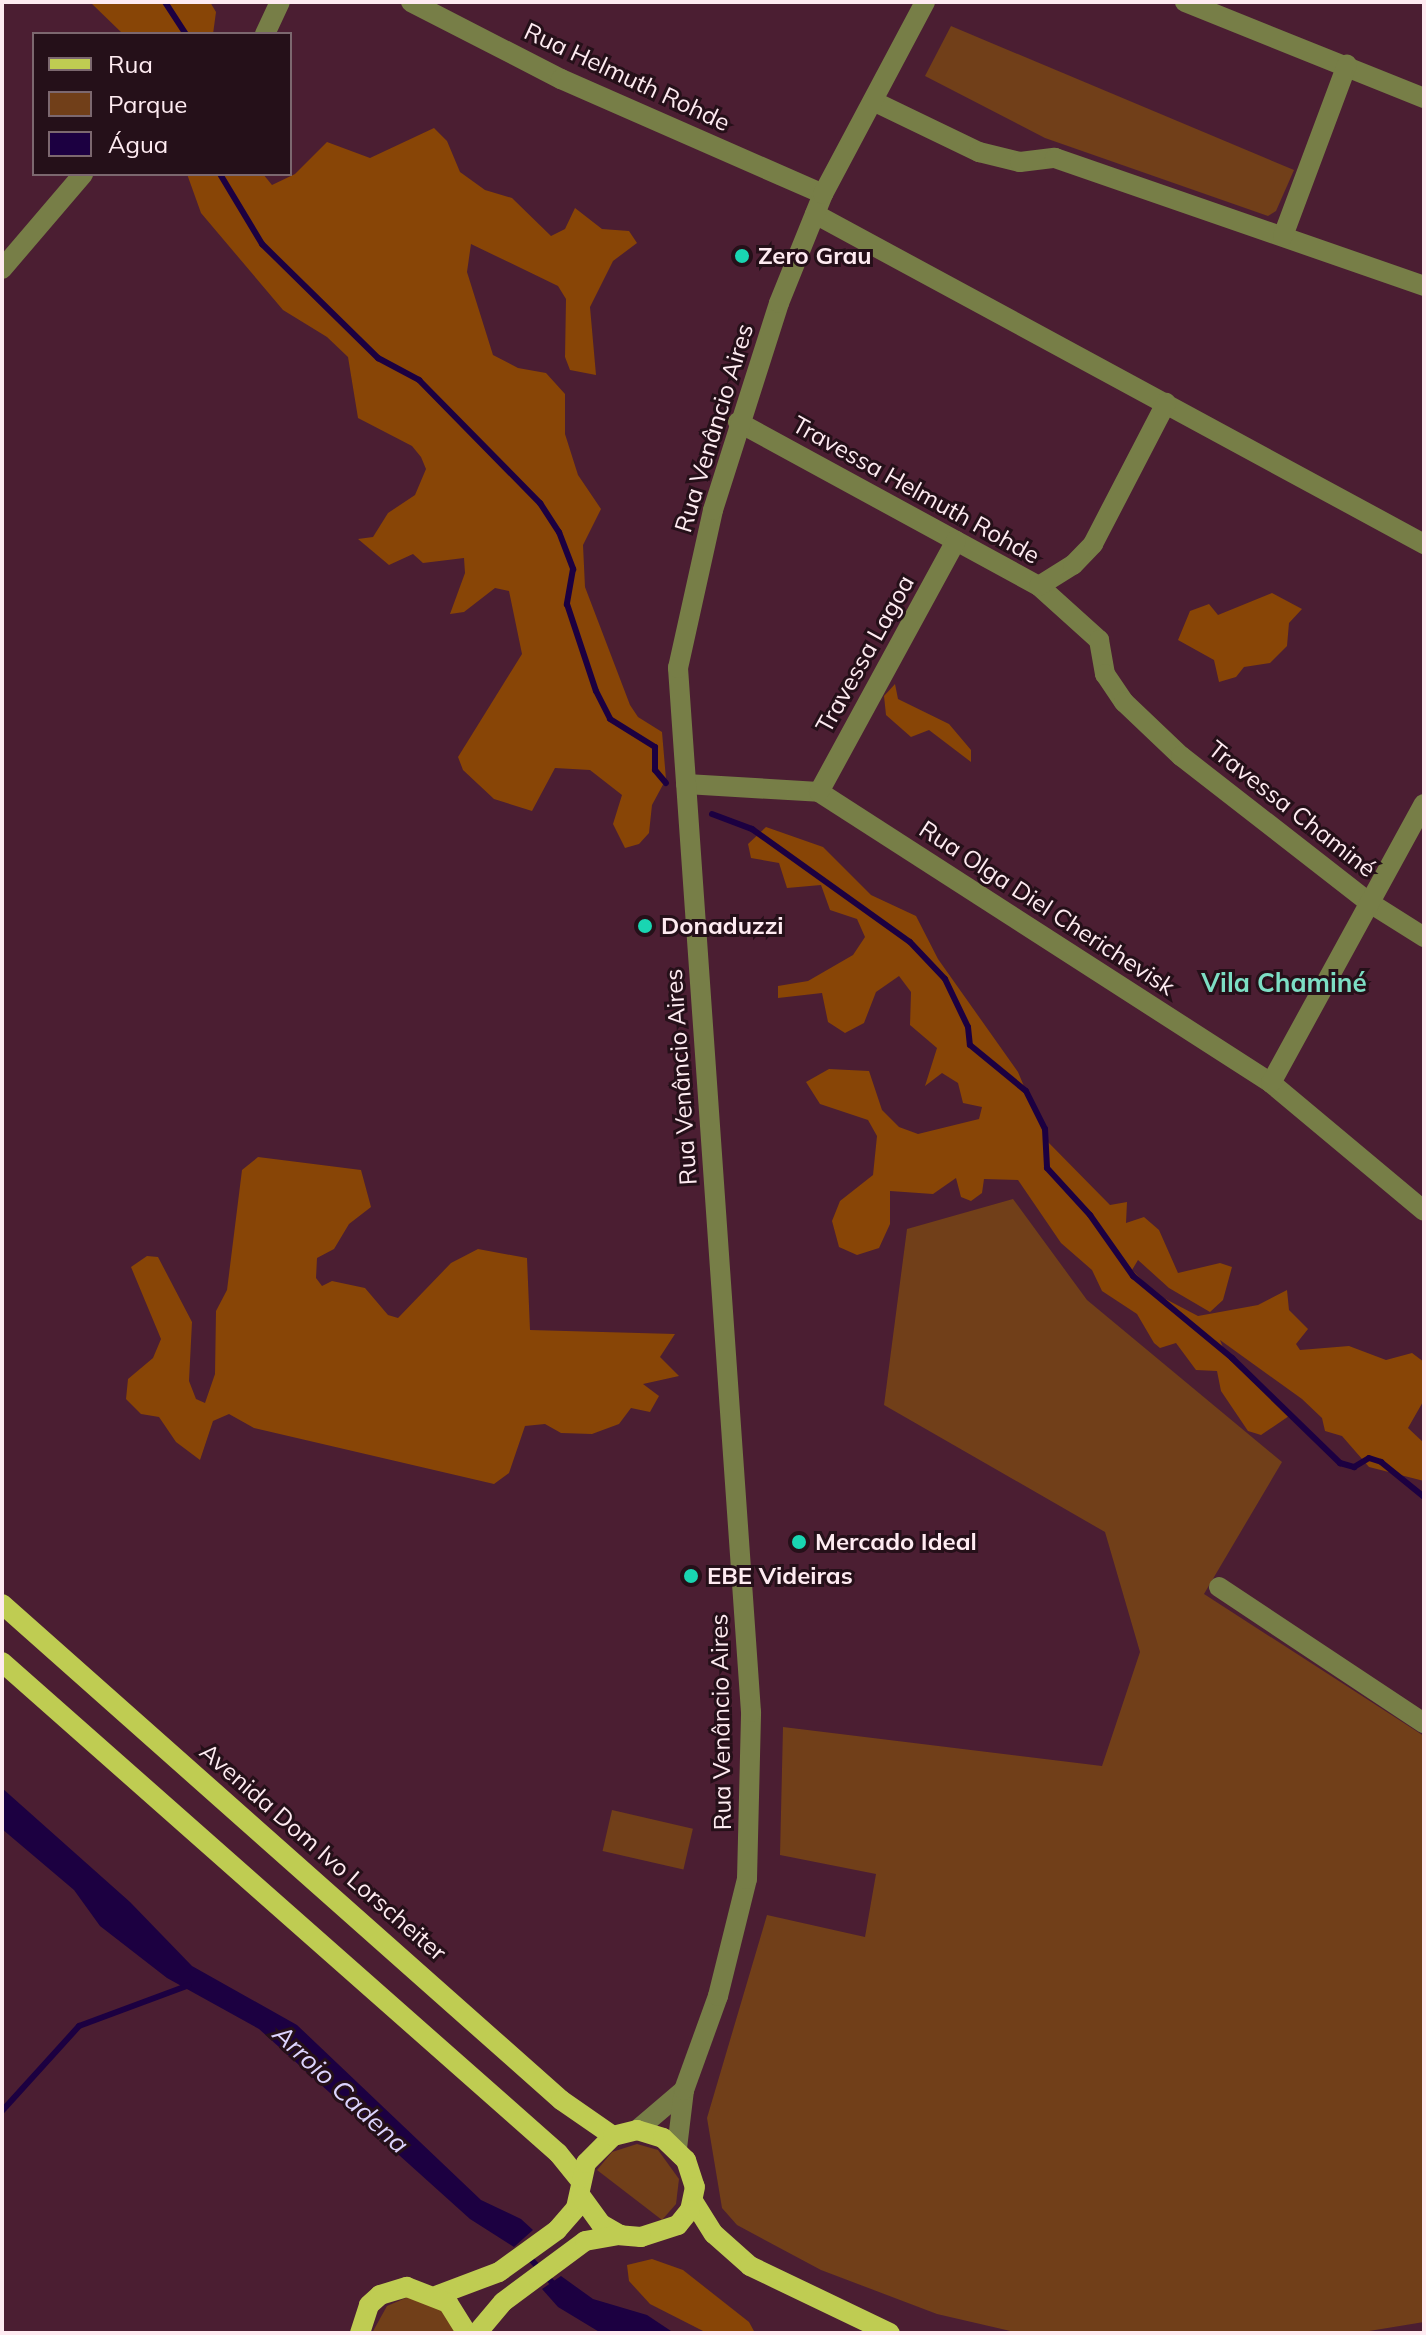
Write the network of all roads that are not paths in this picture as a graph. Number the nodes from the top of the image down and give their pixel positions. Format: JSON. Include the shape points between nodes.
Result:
{"nodes":[{"id":1,"x":280,"y":2,"type":"edge"},
{"id":2,"x":411,"y":2,"type":"edge"},
{"id":3,"x":925,"y":2,"type":"edge"},
{"id":4,"x":1185,"y":2,"type":"edge"},
{"id":5,"x":266,"y":32,"type":"edge"},
{"id":6,"x":1347,"y":65,"type":"junction"},
{"id":7,"x":1424,"y":98,"type":"edge"},
{"id":8,"x":873,"y":101,"type":"junction"},
{"id":9,"x":81,"y":176,"type":"edge"},
{"id":10,"x":823,"y":194,"type":"junction"},
{"id":11,"x":815,"y":214,"type":"junction"},
{"id":12,"x":1283,"y":236,"type":"junction"},
{"id":13,"x":2,"y":269,"type":"edge"},
{"id":14,"x":1424,"y":286,"type":"edge"},
{"id":15,"x":1166,"y":403,"type":"junction"},
{"id":16,"x":738,"y":422,"type":"junction"},
{"id":17,"x":956,"y":541,"type":"junction"},
{"id":18,"x":1424,"y":544,"type":"edge"},
{"id":19,"x":1039,"y":586,"type":"junction"},
{"id":20,"x":686,"y":784,"type":"junction"},
{"id":21,"x":819,"y":792,"type":"junction"},
{"id":22,"x":1424,"y":804,"type":"edge"},
{"id":23,"x":1370,"y":903,"type":"junction"},
{"id":24,"x":1424,"y":937,"type":"edge"},
{"id":25,"x":1271,"y":1083,"type":"junction"},
{"id":26,"x":1424,"y":1211,"type":"edge"},
{"id":27,"x":1219,"y":1587,"type":"dead end"},
{"id":28,"x":2,"y":1604,"type":"edge"},
{"id":29,"x":2,"y":1662,"type":"edge"},
{"id":30,"x":1424,"y":1723,"type":"edge"},
{"id":31,"x":684,"y":2090,"type":"junction"},
{"id":32,"x":637,"y":2130,"type":"junction"},
{"id":33,"x":613,"y":2136,"type":"junction"},
{"id":34,"x":677,"y":2148,"type":"junction"},
{"id":35,"x":581,"y":2189,"type":"junction"},
{"id":36,"x":693,"y":2201,"type":"junction"},
{"id":37,"x":620,"y":2235,"type":"junction"},
{"id":38,"x":438,"y":2295,"type":"junction"},
{"id":39,"x":360,"y":2333,"type":"edge"},
{"id":40,"x":467,"y":2333,"type":"edge"},
{"id":41,"x":477,"y":2333,"type":"edge"},
{"id":42,"x":890,"y":2333,"type":"edge"}],
"edges":[{"from":1,"to":5,"type":"street"},
{"from":2,"to":10,"type":"street","name":"Rua Helmuth Rohde","via":[[561,79]]},
{"from":3,"to":8,"type":"street","name":"Rua Venâncio Aires"},
{"from":4,"to":6,"type":"street"},
{"from":6,"to":7,"type":"street"},
{"from":6,"to":12,"type":"street"},
{"from":8,"to":10,"type":"street","name":"Rua Venâncio Aires"},
{"from":8,"to":12,"type":"street","via":[[979,152],[1020,162],[1055,158]]},
{"from":9,"to":13,"type":"street"},
{"from":10,"to":11,"type":"street","name":"Rua Venâncio Aires"},
{"from":11,"to":15,"type":"street"},
{"from":11,"to":16,"type":"street","name":"Rua Venâncio Aires"},
{"from":12,"to":14,"type":"street"},
{"from":15,"to":18,"type":"street"},
{"from":15,"to":19,"type":"street","name":"Travessa Helmuth Rohde","via":[[1093,544],[1073,565]]},
{"from":16,"to":17,"type":"street","name":"Travessa Helmuth Rohde"},
{"from":16,"to":20,"type":"street","name":"Rua Venâncio Aires","via":[[678,668]]},
{"from":17,"to":19,"type":"street","name":"Travessa Helmuth Rohde"},
{"from":17,"to":21,"type":"street","name":"Travessa Lagoa"},
{"from":19,"to":23,"type":"street","name":"Travessa Chaminé","via":[[1099,640],[1105,674],[1124,702],[1181,756]]},
{"from":20,"to":21,"type":"street","name":"Rua Olga Diel Cherichevisk"},
{"from":20,"to":31,"type":"street","name":"Rua Venâncio Aires","via":[[751,1728],[747,1879],[718,1996]]},
{"from":21,"to":25,"type":"street","name":"Rua Olga Diel Cherichevisk"},
{"from":22,"to":23,"type":"street","name":"Travessa Chaminé"},
{"from":23,"to":24,"type":"street","name":"Travessa Chaminé"},
{"from":23,"to":25,"type":"street","name":"Travessa Chaminé"},
{"from":25,"to":26,"type":"street","name":"Rua Olga Diel Cherichevisk"},
{"from":27,"to":30,"type":"street"},
{"from":28,"to":33,"type":"main road","name":"Avenida Dom Ivo Lorscheiter","via":[[561,2100]]},
{"from":29,"to":35,"type":"main road","via":[[558,2153]]},
{"from":31,"to":32,"type":"street","name":"Rua Venâncio Aires"},
{"from":31,"to":34,"type":"street","name":"Rua Venâncio Aires"},
{"from":32,"to":33,"type":"main road"},
{"from":32,"to":34,"type":"main road"},
{"from":33,"to":35,"type":"main road","via":[[586,2163]]},
{"from":34,"to":36,"type":"main road","via":[[692,2173]]},
{"from":35,"to":37,"type":"main road","via":[[601,2224]]},
{"from":35,"to":38,"type":"main road","via":[[557,2230],[499,2272]]},
{"from":36,"to":37,"type":"main road","via":[[678,2225],[641,2237]]},
{"from":36,"to":42,"type":"main road","via":[[714,2234],[750,2266]]},
{"from":37,"to":41,"type":"main road","via":[[585,2241],[515,2292]]},
{"from":38,"to":39,"type":"main road","via":[[407,2287],[380,2295],[363,2318]]},
{"from":38,"to":40,"type":"main road","via":[[460,2316]]}]}
